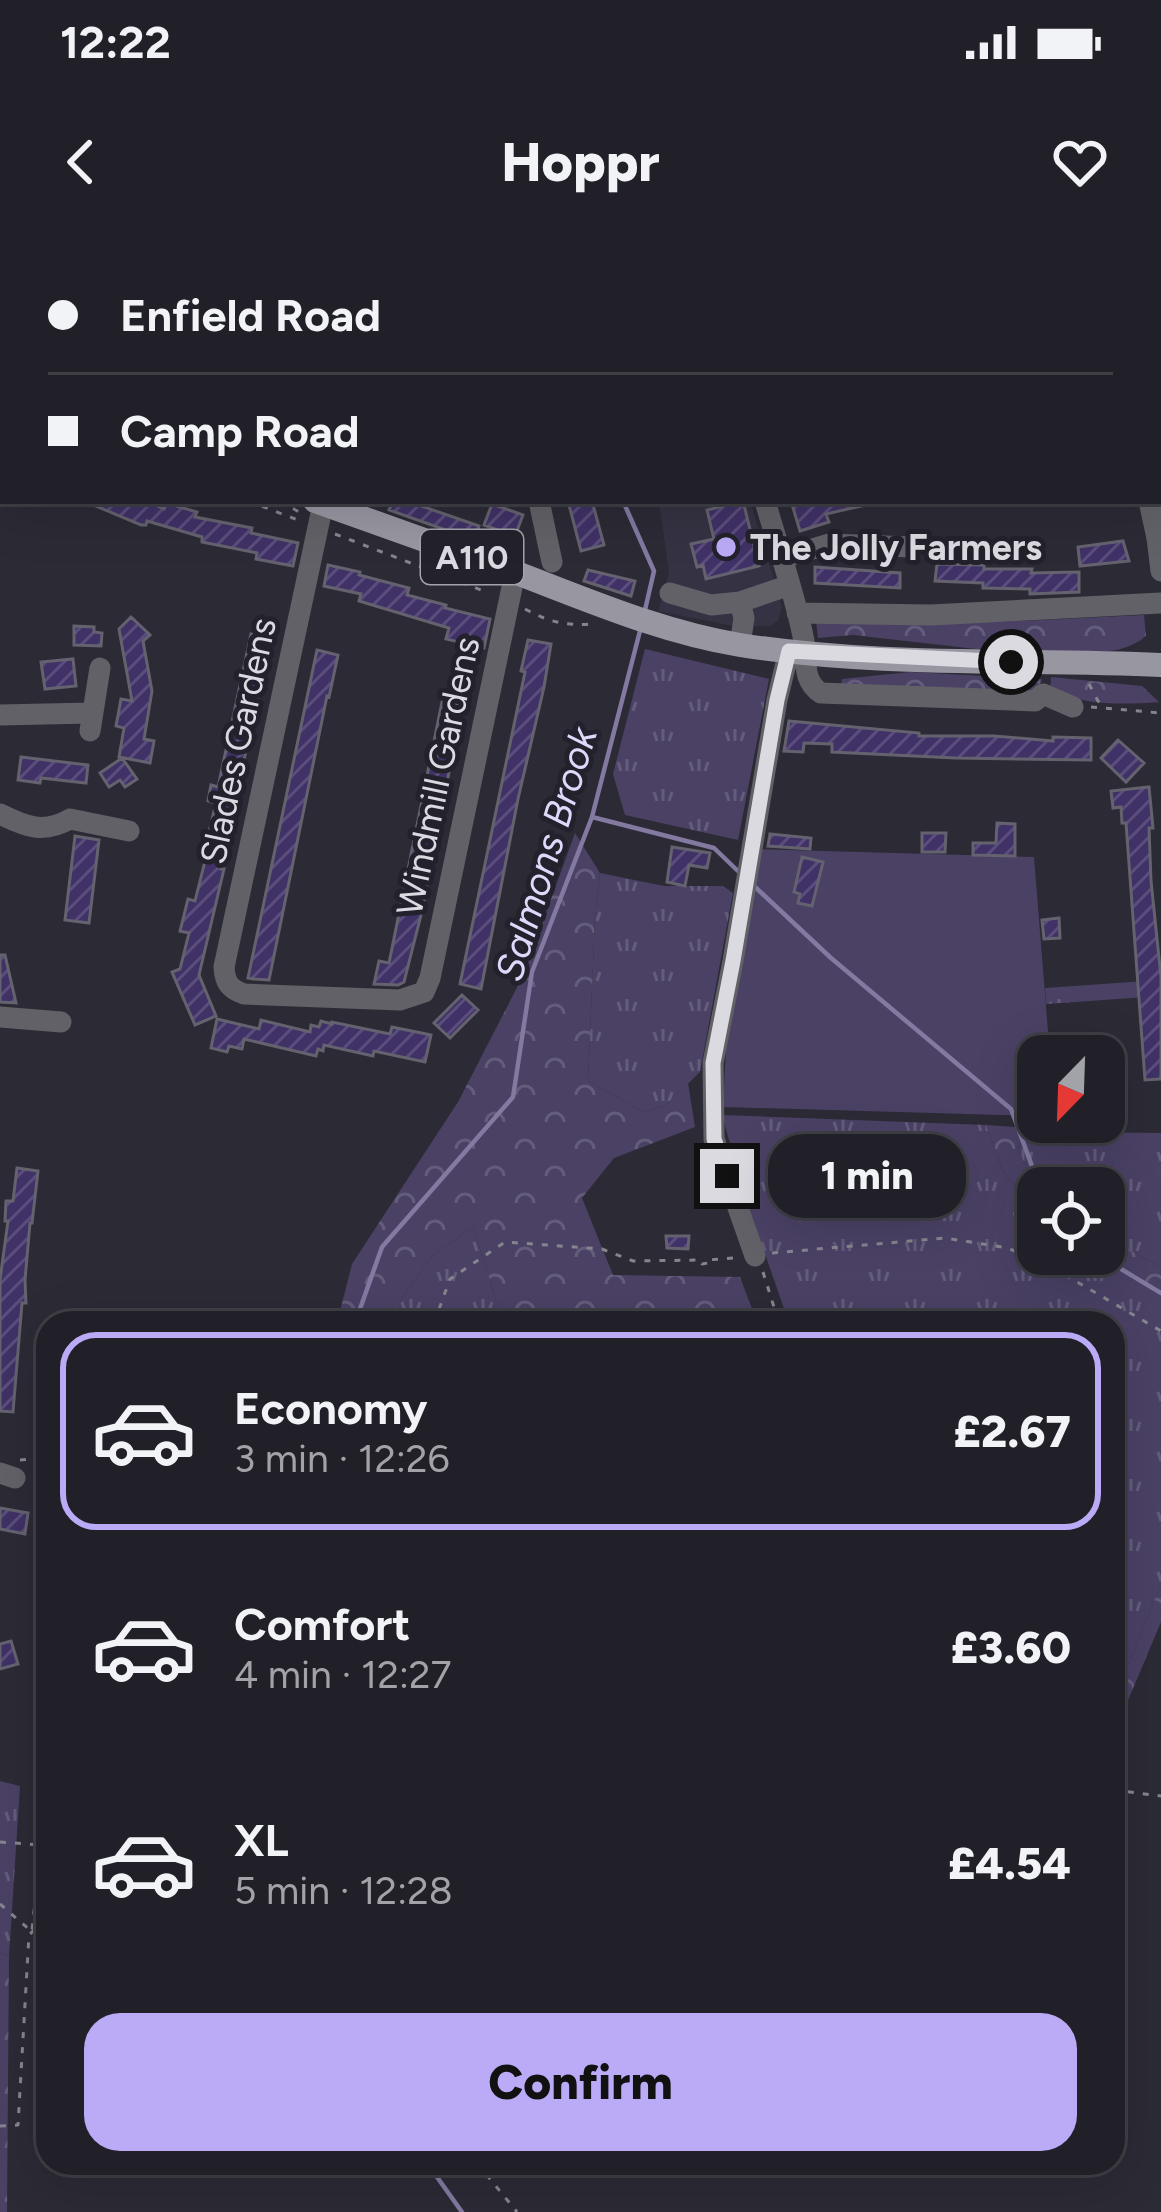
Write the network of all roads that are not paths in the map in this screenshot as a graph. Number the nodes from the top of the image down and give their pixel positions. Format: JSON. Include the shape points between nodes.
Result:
{"nodes":[{"id":1,"x":540,"y":504,"type":"edge"},
{"id":2,"x":766,"y":504,"type":"edge"},
{"id":3,"x":1150,"y":504,"type":"edge"},
{"id":4,"x":318,"y":511,"type":"edge"},
{"id":5,"x":913,"y":547,"type":"dead end"},
{"id":6,"x":782,"y":558,"type":"junction"},
{"id":7,"x":552,"y":562,"type":"dead end"},
{"id":8,"x":1161,"y":571,"type":"edge"},
{"id":9,"x":515,"y":573,"type":"junction"},
{"id":10,"x":790,"y":585,"type":"junction"},
{"id":11,"x":670,"y":593,"type":"dead end"},
{"id":12,"x":740,"y":602,"type":"junction"},
{"id":13,"x":1161,"y":603,"type":"edge"},
{"id":14,"x":797,"y":613,"type":"junction"},
{"id":15,"x":740,"y":645,"type":"junction"},
{"id":16,"x":798,"y":652,"type":"junction"},
{"id":17,"x":1047,"y":664,"type":"junction"},
{"id":18,"x":1161,"y":665,"type":"edge"},
{"id":19,"x":100,"y":668,"type":"dead end"},
{"id":20,"x":1043,"y":694,"type":"junction"},
{"id":21,"x":1072,"y":707,"type":"road end"},
{"id":22,"x":0,"y":715,"type":"edge"},
{"id":23,"x":0,"y":814,"type":"edge"},
{"id":24,"x":129,"y":831,"type":"dead end"},
{"id":25,"x":424,"y":992,"type":"joint"},
{"id":26,"x":0,"y":1016,"type":"edge"},
{"id":27,"x":61,"y":1022,"type":"dead end"},
{"id":28,"x":756,"y":1254,"type":"road end"}],
"edges":[{"from":1,"to":7,"type":"street"},
{"from":2,"to":6,"type":"street"},
{"from":3,"to":8,"type":"street"},
{"from":4,"to":9,"type":"main road","number":"A110"},
{"from":4,"to":25,"type":"street","name":"Slades Gardens","via":[[225,980],[244,994],[400,1000]]},
{"from":5,"to":6,"type":"street","via":[[829,544]]},
{"from":6,"to":10,"type":"street"},
{"from":9,"to":15,"type":"main road","number":"A110","via":[[612,618]]},
{"from":9,"to":25,"type":"street","name":"Windmill Gardens"},
{"from":10,"to":12,"type":"street"},
{"from":10,"to":14,"type":"street"},
{"from":11,"to":12,"type":"street","via":[[711,605]]},
{"from":12,"to":15,"type":"street"},
{"from":13,"to":14,"type":"street"},
{"from":14,"to":16,"type":"street"},
{"from":15,"to":16,"type":"main road","number":"A110"},
{"from":16,"to":17,"type":"main road","number":"A110"},
{"from":16,"to":20,"type":"street","via":[[821,693],[1035,701]]},
{"from":16,"to":28,"type":"street","via":[[777,700],[713,1063],[714,1139]]},
{"from":17,"to":18,"type":"main road","number":"A110"},
{"from":17,"to":20,"type":"street"},
{"from":19,"to":22,"type":"street","via":[[91,722]]},
{"from":20,"to":21,"type":"street"},
{"from":23,"to":24,"type":"street","via":[[34,830],[70,820]]},
{"from":26,"to":27,"type":"street"}]}
